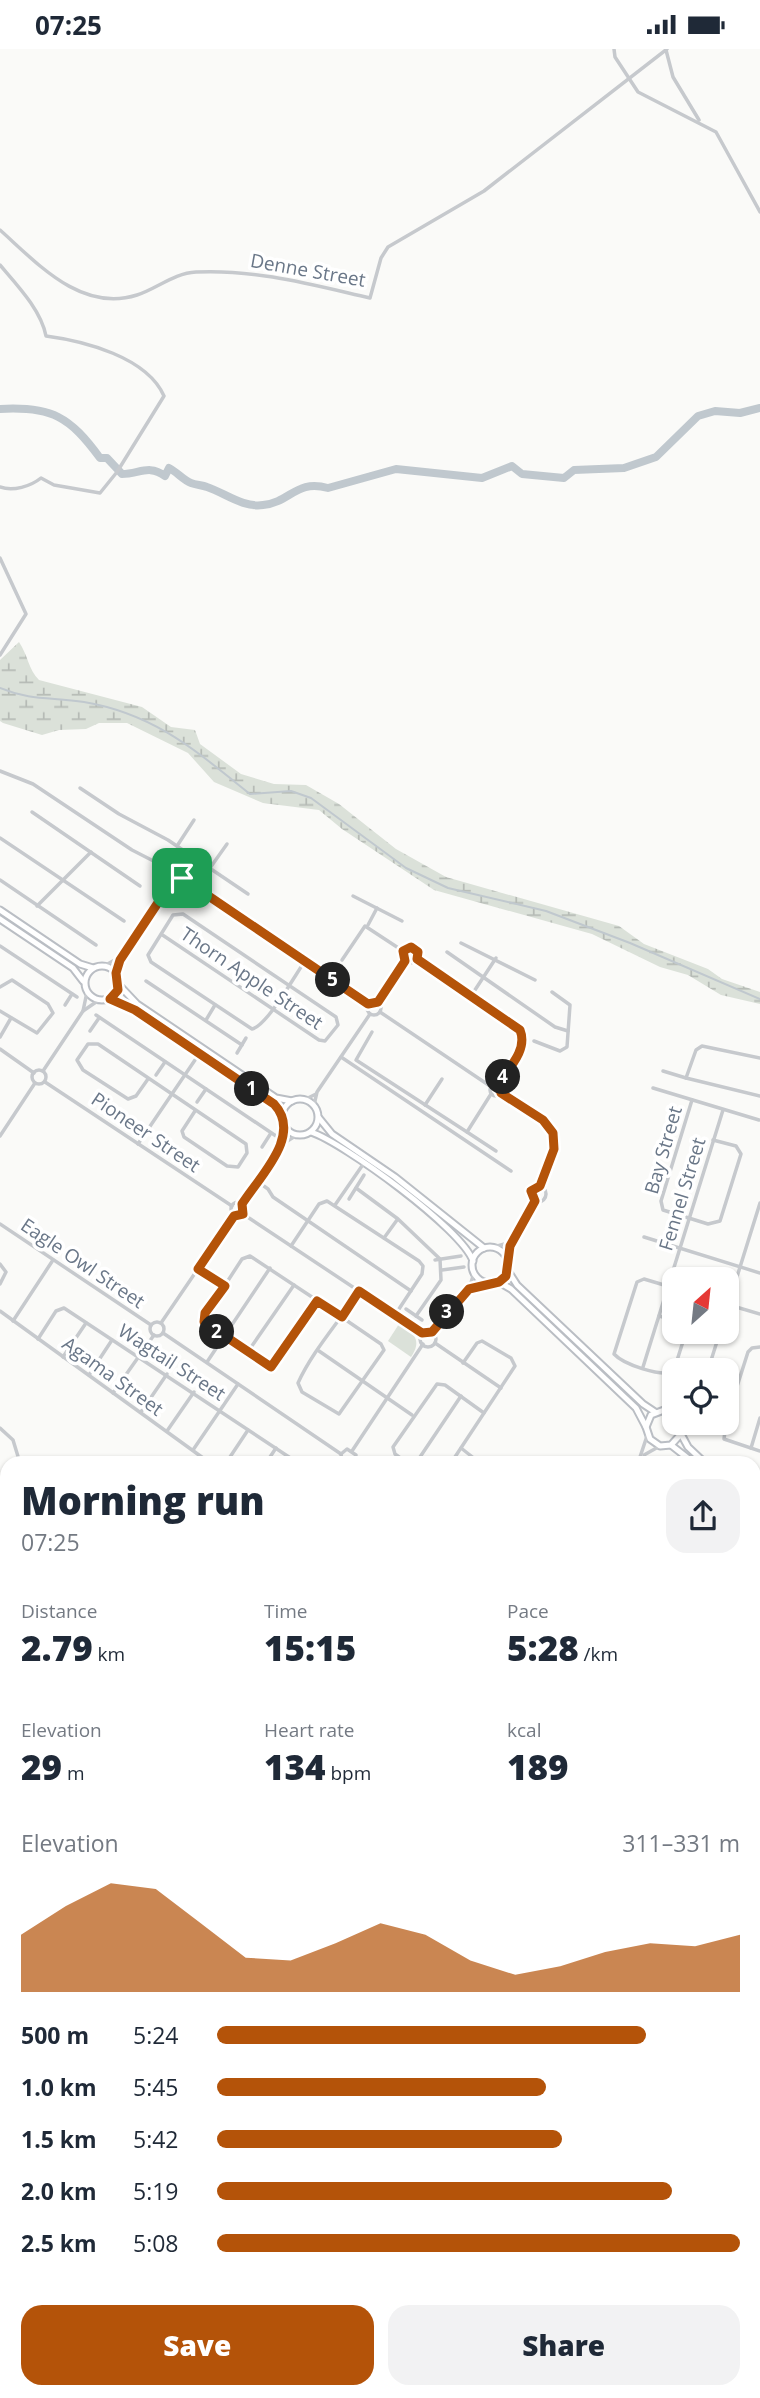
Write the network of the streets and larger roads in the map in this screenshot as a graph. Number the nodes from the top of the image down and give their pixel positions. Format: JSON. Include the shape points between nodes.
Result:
{"nodes":[{"id":1,"x":614,"y":49,"type":"edge"},
{"id":2,"x":667,"y":50,"type":"edge"},
{"id":3,"x":630,"y":79,"type":"junction"},
{"id":4,"x":700,"y":122,"type":"junction"},
{"id":5,"x":760,"y":212,"type":"edge"},
{"id":6,"x":0,"y":230,"type":"edge"},
{"id":7,"x":0,"y":265,"type":"edge"},
{"id":8,"x":0,"y":487,"type":"edge"},
{"id":9,"x":0,"y":558,"type":"edge"},
{"id":10,"x":0,"y":655,"type":"edge"},
{"id":11,"x":0,"y":771,"type":"edge"},
{"id":12,"x":80,"y":787,"type":"dead end"},
{"id":13,"x":32,"y":812,"type":"dead end"},
{"id":14,"x":194,"y":820,"type":"dead end"},
{"id":15,"x":0,"y":838,"type":"edge"},
{"id":16,"x":227,"y":843,"type":"dead end"},
{"id":17,"x":177,"y":846,"type":"junction"},
{"id":18,"x":92,"y":852,"type":"junction"},
{"id":19,"x":189,"y":855,"type":"junction"},
{"id":20,"x":180,"y":868,"type":"junction"},
{"id":21,"x":210,"y":868,"type":"junction"},
{"id":22,"x":171,"y":870,"type":"junction"},
{"id":23,"x":182,"y":878,"type":"junction"},
{"id":24,"x":0,"y":880,"type":"edge"},
{"id":25,"x":63,"y":880,"type":"junction"},
{"id":26,"x":173,"y":880,"type":"junction"},
{"id":27,"x":140,"y":885,"type":"dead end"},
{"id":28,"x":248,"y":894,"type":"dead end"},
{"id":29,"x":354,"y":896,"type":"dead end"},
{"id":30,"x":37,"y":905,"type":"junction"},
{"id":31,"x":376,"y":908,"type":"junction"},
{"id":32,"x":0,"y":910,"type":"edge"},
{"id":33,"x":0,"y":919,"type":"edge"},
{"id":34,"x":124,"y":921,"type":"dead end"},
{"id":35,"x":402,"y":921,"type":"dead end"},
{"id":36,"x":368,"y":926,"type":"junction"},
{"id":37,"x":161,"y":934,"type":"junction"},
{"id":38,"x":461,"y":943,"type":"dead end"},
{"id":39,"x":96,"y":945,"type":"dead end"},
{"id":40,"x":0,"y":946,"type":"edge"},
{"id":41,"x":403,"y":951,"type":"junction"},
{"id":42,"x":447,"y":952,"type":"dead end"},
{"id":43,"x":124,"y":953,"type":"junction"},
{"id":44,"x":496,"y":958,"type":"junction"},
{"id":45,"x":417,"y":959,"type":"junction"},
{"id":46,"x":342,"y":960,"type":"dead end"},
{"id":47,"x":304,"y":961,"type":"junction"},
{"id":48,"x":405,"y":961,"type":"junction"},
{"id":49,"x":104,"y":966,"type":"junction"},
{"id":50,"x":93,"y":968,"type":"junction"},
{"id":51,"x":116,"y":973,"type":"junction"},
{"id":52,"x":483,"y":978,"type":"junction"},
{"id":53,"x":535,"y":980,"type":"dead end"},
{"id":54,"x":146,"y":981,"type":"dead end"},
{"id":55,"x":85,"y":984,"type":"junction"},
{"id":56,"x":119,"y":985,"type":"junction"},
{"id":57,"x":289,"y":985,"type":"junction"},
{"id":58,"x":0,"y":987,"type":"edge"},
{"id":59,"x":87,"y":992,"type":"junction"},
{"id":60,"x":552,"y":992,"type":"dead end"},
{"id":61,"x":72,"y":994,"type":"junction"},
{"id":62,"x":471,"y":996,"type":"junction"},
{"id":63,"x":77,"y":997,"type":"dead end"},
{"id":64,"x":110,"y":999,"type":"junction"},
{"id":65,"x":99,"y":1000,"type":"junction"},
{"id":66,"x":378,"y":1002,"type":"junction"},
{"id":67,"x":368,"y":1004,"type":"junction"},
{"id":68,"x":65,"y":1005,"type":"dead end"},
{"id":69,"x":215,"y":1005,"type":"junction"},
{"id":70,"x":272,"y":1009,"type":"junction"},
{"id":71,"x":0,"y":1011,"type":"edge"},
{"id":72,"x":83,"y":1011,"type":"junction"},
{"id":73,"x":380,"y":1012,"type":"junction"},
{"id":74,"x":370,"y":1014,"type":"junction"},
{"id":75,"x":12,"y":1019,"type":"junction"},
{"id":76,"x":206,"y":1020,"type":"junction"},
{"id":77,"x":90,"y":1031,"type":"dead end"},
{"id":78,"x":568,"y":1031,"type":"junction"},
{"id":79,"x":372,"y":1032,"type":"dead end"},
{"id":80,"x":0,"y":1037,"type":"edge"},
{"id":81,"x":246,"y":1038,"type":"dead end"},
{"id":82,"x":534,"y":1041,"type":"dead end"},
{"id":83,"x":242,"y":1045,"type":"junction"},
{"id":84,"x":0,"y":1049,"type":"edge"},
{"id":85,"x":237,"y":1053,"type":"dead end"},
{"id":86,"x":341,"y":1057,"type":"junction"},
{"id":87,"x":760,"y":1058,"type":"edge"},
{"id":88,"x":195,"y":1060,"type":"dead end"},
{"id":89,"x":165,"y":1062,"type":"junction"},
{"id":90,"x":43,"y":1071,"type":"junction"},
{"id":91,"x":663,"y":1071,"type":"dead end"},
{"id":92,"x":34,"y":1073,"type":"junction"},
{"id":93,"x":156,"y":1075,"type":"dead end"},
{"id":94,"x":185,"y":1075,"type":"junction"},
{"id":95,"x":686,"y":1078,"type":"junction"},
{"id":96,"x":148,"y":1079,"type":"junction"},
{"id":97,"x":442,"y":1079,"type":"dead end"},
{"id":98,"x":45,"y":1082,"type":"junction"},
{"id":99,"x":35,"y":1083,"type":"junction"},
{"id":100,"x":498,"y":1084,"type":"junction"},
{"id":101,"x":490,"y":1086,"type":"junction"},
{"id":102,"x":653,"y":1088,"type":"dead end"},
{"id":103,"x":206,"y":1089,"type":"junction"},
{"id":104,"x":317,"y":1092,"type":"junction"},
{"id":105,"x":501,"y":1093,"type":"junction"},
{"id":106,"x":491,"y":1094,"type":"junction"},
{"id":107,"x":171,"y":1095,"type":"junction"},
{"id":108,"x":760,"y":1096,"type":"edge"},
{"id":109,"x":306,"y":1099,"type":"junction"},
{"id":110,"x":692,"y":1100,"type":"junction"},
{"id":111,"x":292,"y":1101,"type":"junction"},
{"id":112,"x":197,"y":1103,"type":"dead end"},
{"id":113,"x":314,"y":1105,"type":"junction"},
{"id":114,"x":425,"y":1105,"type":"junction"},
{"id":115,"x":723,"y":1109,"type":"junction"},
{"id":116,"x":195,"y":1111,"type":"junction"},
{"id":117,"x":282,"y":1114,"type":"junction"},
{"id":118,"x":318,"y":1118,"type":"junction"},
{"id":119,"x":759,"y":1121,"type":"edge"},
{"id":120,"x":286,"y":1128,"type":"junction"},
{"id":121,"x":311,"y":1132,"type":"junction"},
{"id":122,"x":467,"y":1132,"type":"junction"},
{"id":123,"x":271,"y":1133,"type":"junction"},
{"id":124,"x":297,"y":1135,"type":"junction"},
{"id":125,"x":0,"y":1136,"type":"edge"},
{"id":126,"x":276,"y":1136,"type":"dead end"},
{"id":127,"x":713,"y":1140,"type":"junction"},
{"id":128,"x":138,"y":1144,"type":"junction"},
{"id":129,"x":281,"y":1145,"type":"junction"},
{"id":130,"x":262,"y":1147,"type":"dead end"},
{"id":131,"x":496,"y":1151,"type":"dead end"},
{"id":132,"x":363,"y":1163,"type":"junction"},
{"id":133,"x":511,"y":1171,"type":"dead end"},
{"id":134,"x":364,"y":1175,"type":"dead end"},
{"id":135,"x":257,"y":1181,"type":"junction"},
{"id":136,"x":540,"y":1186,"type":"junction"},
{"id":137,"x":356,"y":1188,"type":"junction"},
{"id":138,"x":349,"y":1199,"type":"dead end"},
{"id":139,"x":535,"y":1201,"type":"junction"},
{"id":140,"x":760,"y":1203,"type":"edge"},
{"id":141,"x":242,"y":1204,"type":"junction"},
{"id":142,"x":335,"y":1205,"type":"junction"},
{"id":143,"x":232,"y":1206,"type":"junction"},
{"id":144,"x":243,"y":1214,"type":"junction"},
{"id":145,"x":234,"y":1216,"type":"junction"},
{"id":146,"x":689,"y":1218,"type":"junction"},
{"id":147,"x":398,"y":1219,"type":"junction"},
{"id":148,"x":307,"y":1221,"type":"junction"},
{"id":149,"x":0,"y":1224,"type":"edge"},
{"id":150,"x":644,"y":1237,"type":"dead end"},
{"id":151,"x":384,"y":1238,"type":"junction"},
{"id":152,"x":513,"y":1241,"type":"junction"},
{"id":153,"x":291,"y":1246,"type":"junction"},
{"id":154,"x":484,"y":1248,"type":"junction"},
{"id":155,"x":494,"y":1248,"type":"junction"},
{"id":156,"x":679,"y":1248,"type":"junction"},
{"id":157,"x":461,"y":1256,"type":"dead end"},
{"id":158,"x":53,"y":1260,"type":"junction"},
{"id":159,"x":438,"y":1260,"type":"junction"},
{"id":160,"x":473,"y":1261,"type":"junction"},
{"id":161,"x":508,"y":1261,"type":"junction"},
{"id":162,"x":0,"y":1264,"type":"edge"},
{"id":163,"x":464,"y":1267,"type":"dead end"},
{"id":164,"x":674,"y":1267,"type":"edge"},
{"id":165,"x":740,"y":1267,"type":"junction"},
{"id":166,"x":270,"y":1268,"type":"junction"},
{"id":167,"x":198,"y":1269,"type":"junction"},
{"id":168,"x":442,"y":1270,"type":"junction"},
{"id":169,"x":739,"y":1270,"type":"edge"},
{"id":170,"x":508,"y":1271,"type":"junction"},
{"id":171,"x":474,"y":1273,"type":"junction"},
{"id":172,"x":760,"y":1273,"type":"edge"},
{"id":173,"x":499,"y":1282,"type":"junction"},
{"id":174,"x":488,"y":1283,"type":"junction"},
{"id":175,"x":0,"y":1284,"type":"edge"},
{"id":176,"x":662,"y":1284,"type":"edge"},
{"id":177,"x":294,"y":1285,"type":"junction"},
{"id":178,"x":225,"y":1286,"type":"junction"},
{"id":179,"x":469,"y":1289,"type":"junction"},
{"id":180,"x":359,"y":1291,"type":"junction"},
{"id":181,"x":411,"y":1291,"type":"junction"},
{"id":182,"x":317,"y":1301,"type":"junction"},
{"id":183,"x":662,"y":1306,"type":"edge"},
{"id":184,"x":739,"y":1308,"type":"edge"},
{"id":185,"x":406,"y":1310,"type":"dead end"},
{"id":186,"x":0,"y":1311,"type":"edge"},
{"id":187,"x":760,"y":1314,"type":"edge"},
{"id":188,"x":395,"y":1315,"type":"junction"},
{"id":189,"x":416,"y":1316,"type":"junction"},
{"id":190,"x":659,"y":1316,"type":"junction"},
{"id":191,"x":342,"y":1317,"type":"junction"},
{"id":192,"x":662,"y":1317,"type":"edge"},
{"id":193,"x":422,"y":1320,"type":"dead end"},
{"id":194,"x":13,"y":1321,"type":"junction"},
{"id":195,"x":86,"y":1323,"type":"junction"},
{"id":196,"x":161,"y":1323,"type":"junction"},
{"id":197,"x":152,"y":1325,"type":"junction"},
{"id":198,"x":432,"y":1332,"type":"junction"},
{"id":199,"x":163,"y":1333,"type":"junction"},
{"id":200,"x":422,"y":1333,"type":"junction"},
{"id":201,"x":154,"y":1335,"type":"junction"},
{"id":202,"x":223,"y":1337,"type":"junction"},
{"id":203,"x":38,"y":1339,"type":"junction"},
{"id":204,"x":112,"y":1340,"type":"junction"},
{"id":205,"x":435,"y":1343,"type":"junction"},
{"id":206,"x":423,"y":1344,"type":"junction"},
{"id":207,"x":760,"y":1347,"type":"edge"},
{"id":208,"x":319,"y":1351,"type":"junction"},
{"id":209,"x":247,"y":1353,"type":"junction"},
{"id":210,"x":138,"y":1356,"type":"junction"},
{"id":211,"x":63,"y":1357,"type":"junction"},
{"id":212,"x":207,"y":1362,"type":"junction"},
{"id":213,"x":463,"y":1363,"type":"junction"},
{"id":214,"x":643,"y":1367,"type":"junction"},
{"id":215,"x":662,"y":1373,"type":"edge"},
{"id":216,"x":167,"y":1374,"type":"junction"},
{"id":217,"x":89,"y":1375,"type":"junction"},
{"id":218,"x":739,"y":1381,"type":"edge"},
{"id":219,"x":363,"y":1382,"type":"junction"},
{"id":220,"x":239,"y":1384,"type":"junction"},
{"id":221,"x":501,"y":1388,"type":"junction"},
{"id":222,"x":194,"y":1392,"type":"junction"},
{"id":223,"x":113,"y":1393,"type":"junction"},
{"id":224,"x":461,"y":1396,"type":"junction"},
{"id":225,"x":388,"y":1399,"type":"junction"},
{"id":226,"x":221,"y":1411,"type":"junction"},
{"id":227,"x":141,"y":1412,"type":"junction"},
{"id":228,"x":655,"y":1412,"type":"junction"},
{"id":229,"x":662,"y":1412,"type":"edge"},
{"id":230,"x":484,"y":1413,"type":"junction"},
{"id":231,"x":413,"y":1415,"type":"junction"},
{"id":232,"x":760,"y":1418,"type":"edge"},
{"id":233,"x":646,"y":1427,"type":"junction"},
{"id":234,"x":0,"y":1428,"type":"edge"},
{"id":235,"x":248,"y":1429,"type":"junction"},
{"id":236,"x":167,"y":1431,"type":"junction"},
{"id":237,"x":680,"y":1435,"type":"edge"},
{"id":238,"x":682,"y":1435,"type":"edge"},
{"id":239,"x":724,"y":1435,"type":"edge"},
{"id":240,"x":647,"y":1436,"type":"junction"},
{"id":241,"x":671,"y":1445,"type":"junction"},
{"id":242,"x":660,"y":1446,"type":"junction"},
{"id":243,"x":276,"y":1448,"type":"junction"},
{"id":244,"x":461,"y":1448,"type":"junction"},
{"id":245,"x":751,"y":1448,"type":"junction"},
{"id":246,"x":193,"y":1451,"type":"junction"},
{"id":247,"x":352,"y":1451,"type":"junction"},
{"id":248,"x":760,"y":1451,"type":"edge"},
{"id":249,"x":341,"y":1454,"type":"joint"},
{"id":250,"x":18,"y":1456,"type":"edge"},
{"id":251,"x":200,"y":1456,"type":"edge"},
{"id":252,"x":231,"y":1456,"type":"edge"},
{"id":253,"x":271,"y":1456,"type":"edge"},
{"id":254,"x":288,"y":1456,"type":"edge"},
{"id":255,"x":353,"y":1456,"type":"edge"},
{"id":256,"x":400,"y":1456,"type":"edge"},
{"id":257,"x":421,"y":1456,"type":"edge"},
{"id":258,"x":455,"y":1456,"type":"edge"},
{"id":259,"x":471,"y":1456,"type":"edge"},
{"id":260,"x":642,"y":1456,"type":"joint"},
{"id":261,"x":685,"y":1456,"type":"edge"},
{"id":262,"x":698,"y":1456,"type":"edge"}],
"edges":[{"from":1,"to":3,"type":"street"},
{"from":2,"to":3,"type":"street","name":"Denne Street"},
{"from":2,"to":4,"type":"street","via":[[671,73]]},
{"from":3,"to":4,"type":"street","via":[[642,95]]},
{"from":3,"to":6,"type":"street","name":"Denne Street","via":[[472,199],[388,247],[370,298],[257,273],[209,272],[183,274],[132,296],[95,296],[70,289]]},
{"from":4,"to":5,"type":"street","via":[[719,135]]},
{"from":7,"to":8,"type":"street","via":[[23,291],[46,336],[127,358],[163,393],[102,492],[54,485],[41,478],[9,490]]},
{"from":9,"to":10,"type":"street","via":[[26,614]]},
{"from":11,"to":22,"type":"street","via":[[33,784],[132,850]]},
{"from":12,"to":17,"type":"street"},
{"from":13,"to":18,"type":"street"},
{"from":14,"to":17,"type":"street"},
{"from":15,"to":25,"type":"street"},
{"from":16,"to":21,"type":"street"},
{"from":17,"to":19,"type":"street"},
{"from":18,"to":25,"type":"street"},
{"from":18,"to":27,"type":"street"},
{"from":19,"to":20,"type":"street"},
{"from":19,"to":21,"type":"street"},
{"from":20,"to":22,"type":"street"},
{"from":20,"to":23,"type":"street"},
{"from":21,"to":28,"type":"street"},
{"from":22,"to":26,"type":"street"},
{"from":23,"to":26,"type":"street"},
{"from":23,"to":47,"type":"street"},
{"from":24,"to":30,"type":"street"},
{"from":25,"to":30,"type":"street"},
{"from":25,"to":34,"type":"street"},
{"from":26,"to":43,"type":"street"},
{"from":29,"to":31,"type":"street"},
{"from":30,"to":39,"type":"street"},
{"from":31,"to":35,"type":"street"},
{"from":31,"to":36,"type":"street"},
{"from":32,"to":50,"type":"street"},
{"from":33,"to":55,"type":"street","via":[[73,968]]},
{"from":36,"to":41,"type":"street"},
{"from":36,"to":46,"type":"street","via":[[361,929]]},
{"from":37,"to":57,"type":"street","via":[[180,912]]},
{"from":37,"to":69,"type":"street","via":[[149,952],[151,962]]},
{"from":37,"to":70,"type":"street","name":"Thorn Apple Street"},
{"from":38,"to":44,"type":"street"},
{"from":40,"to":61,"type":"street"},
{"from":41,"to":45,"type":"street","via":[[413,947]]},
{"from":41,"to":48,"type":"street"},
{"from":42,"to":52,"type":"street"},
{"from":43,"to":49,"type":"street"},
{"from":43,"to":51,"type":"street"},
{"from":44,"to":52,"type":"street"},
{"from":44,"to":53,"type":"street"},
{"from":45,"to":48,"type":"street"},
{"from":45,"to":62,"type":"street"},
{"from":47,"to":57,"type":"street"},
{"from":47,"to":67,"type":"street"},
{"from":48,"to":66,"type":"street"},
{"from":49,"to":50,"type":"street"},
{"from":49,"to":51,"type":"street"},
{"from":50,"to":55,"type":"street"},
{"from":51,"to":56,"type":"street"},
{"from":52,"to":62,"type":"street"},
{"from":52,"to":78,"type":"street"},
{"from":54,"to":76,"type":"street"},
{"from":55,"to":59,"type":"street"},
{"from":56,"to":64,"type":"street"},
{"from":56,"to":111,"type":"street","via":[[137,1004],[276,1098]]},
{"from":57,"to":70,"type":"street"},
{"from":57,"to":70,"type":"street","name":"Thorn Apple Street","via":[[338,1020],[328,1040],[319,1040]]},
{"from":58,"to":75,"type":"street","via":[[12,980],[53,1009],[37,1033]]},
{"from":59,"to":65,"type":"street"},
{"from":59,"to":72,"type":"street"},
{"from":60,"to":78,"type":"street","via":[[570,1005]]},
{"from":61,"to":63,"type":"street"},
{"from":61,"to":68,"type":"street"},
{"from":62,"to":100,"type":"street","via":[[513,1023],[522,1035],[520,1052]]},
{"from":64,"to":65,"type":"street"},
{"from":64,"to":117,"type":"street","via":[[143,1015],[274,1104]]},
{"from":65,"to":72,"type":"street"},
{"from":66,"to":67,"type":"street"},
{"from":66,"to":73,"type":"street"},
{"from":67,"to":74,"type":"street"},
{"from":69,"to":70,"type":"street","via":[[253,1029]]},
{"from":69,"to":76,"type":"street"},
{"from":71,"to":75,"type":"street"},
{"from":72,"to":90,"type":"street"},
{"from":73,"to":74,"type":"street"},
{"from":73,"to":101,"type":"street"},
{"from":74,"to":86,"type":"street"},
{"from":75,"to":80,"type":"street"},
{"from":76,"to":83,"type":"street"},
{"from":77,"to":89,"type":"street","via":[[97,1016]]},
{"from":78,"to":82,"type":"street","via":[[564,1051]]},
{"from":79,"to":114,"type":"street","via":[[356,1060]]},
{"from":81,"to":83,"type":"street"},
{"from":83,"to":85,"type":"street"},
{"from":84,"to":92,"type":"street"},
{"from":86,"to":104,"type":"street"},
{"from":86,"to":133,"type":"street"},
{"from":87,"to":95,"type":"street","via":[[702,1046],[696,1050]]},
{"from":88,"to":94,"type":"street"},
{"from":89,"to":93,"type":"street"},
{"from":89,"to":94,"type":"street"},
{"from":90,"to":92,"type":"street"},
{"from":90,"to":98,"type":"street"},
{"from":91,"to":95,"type":"street"},
{"from":92,"to":99,"type":"street"},
{"from":94,"to":103,"type":"street"},
{"from":94,"to":107,"type":"street"},
{"from":95,"to":108,"type":"street"},
{"from":96,"to":96,"type":"street","via":[[128,1099],[83,1070],[77,1060],[88,1044],[95,1043]]},
{"from":96,"to":107,"type":"street"},
{"from":97,"to":114,"type":"street"},
{"from":98,"to":99,"type":"street"},
{"from":98,"to":128,"type":"street","name":"Pioneer Street"},
{"from":99,"to":125,"type":"street"},
{"from":100,"to":101,"type":"street"},
{"from":100,"to":105,"type":"street"},
{"from":101,"to":106,"type":"street"},
{"from":102,"to":110,"type":"street"},
{"from":103,"to":112,"type":"street"},
{"from":103,"to":123,"type":"street"},
{"from":104,"to":109,"type":"street"},
{"from":104,"to":113,"type":"street"},
{"from":105,"to":106,"type":"street"},
{"from":105,"to":136,"type":"street","via":[[543,1120],[553,1133],[554,1149]]},
{"from":106,"to":122,"type":"street"},
{"from":107,"to":116,"type":"street"},
{"from":107,"to":128,"type":"street"},
{"from":109,"to":111,"type":"street"},
{"from":109,"to":113,"type":"street"},
{"from":110,"to":115,"type":"street"},
{"from":110,"to":146,"type":"street","name":"Bay Street","via":[[661,1205],[667,1212]]},
{"from":111,"to":117,"type":"street"},
{"from":113,"to":118,"type":"street"},
{"from":114,"to":122,"type":"street"},
{"from":115,"to":119,"type":"street"},
{"from":115,"to":127,"type":"street","name":"Fennel Street"},
{"from":116,"to":116,"type":"street","via":[[246,1144],[247,1153],[237,1167],[227,1166],[184,1137]]},
{"from":117,"to":120,"type":"street"},
{"from":118,"to":121,"type":"street"},
{"from":118,"to":154,"type":"street","via":[[332,1134],[402,1182]]},
{"from":120,"to":124,"type":"street"},
{"from":120,"to":129,"type":"street"},
{"from":121,"to":124,"type":"street"},
{"from":121,"to":132,"type":"street"},
{"from":122,"to":131,"type":"street"},
{"from":123,"to":126,"type":"street"},
{"from":123,"to":130,"type":"street"},
{"from":124,"to":129,"type":"street"},
{"from":127,"to":146,"type":"street","name":"Fennel Street"},
{"from":127,"to":146,"type":"street","via":[[740,1151],[729,1195],[717,1224]]},
{"from":128,"to":143,"type":"street","name":"Pioneer Street"},
{"from":129,"to":135,"type":"street"},
{"from":132,"to":142,"type":"street"},
{"from":132,"to":160,"type":"street","via":[[446,1227],[468,1249]]},
{"from":134,"to":137,"type":"street"},
{"from":135,"to":141,"type":"street"},
{"from":135,"to":148,"type":"street"},
{"from":136,"to":139,"type":"street","via":[[531,1191]]},
{"from":136,"to":139,"type":"street","via":[[545,1196]]},
{"from":137,"to":138,"type":"street"},
{"from":137,"to":147,"type":"street"},
{"from":139,"to":152,"type":"street"},
{"from":140,"to":165,"type":"street"},
{"from":141,"to":143,"type":"street"},
{"from":141,"to":144,"type":"street"},
{"from":142,"to":148,"type":"street","via":[[322,1202]]},
{"from":142,"to":151,"type":"street"},
{"from":143,"to":145,"type":"street"},
{"from":144,"to":145,"type":"street"},
{"from":144,"to":153,"type":"street"},
{"from":145,"to":167,"type":"street"},
{"from":146,"to":156,"type":"street","name":"Fennel Street"},
{"from":147,"to":151,"type":"street"},
{"from":147,"to":159,"type":"street"},
{"from":148,"to":153,"type":"street"},
{"from":148,"to":181,"type":"street"},
{"from":149,"to":158,"type":"street","name":"Eagle Owl Street"},
{"from":150,"to":156,"type":"street"},
{"from":151,"to":181,"type":"street","via":[[422,1263],[424,1270]]},
{"from":152,"to":155,"type":"street"},
{"from":152,"to":161,"type":"street"},
{"from":153,"to":180,"type":"street"},
{"from":154,"to":155,"type":"street"},
{"from":154,"to":160,"type":"street"},
{"from":155,"to":161,"type":"street"},
{"from":156,"to":164,"type":"street","name":"Fennel Street"},
{"from":156,"to":165,"type":"street"},
{"from":157,"to":159,"type":"street"},
{"from":158,"to":194,"type":"street"},
{"from":158,"to":197,"type":"street","name":"Eagle Owl Street"},
{"from":159,"to":168,"type":"street"},
{"from":160,"to":171,"type":"street"},
{"from":161,"to":170,"type":"street"},
{"from":162,"to":175,"type":"street","via":[[6,1272]]},
{"from":163,"to":168,"type":"street"},
{"from":165,"to":169,"type":"street"},
{"from":165,"to":172,"type":"street"},
{"from":166,"to":177,"type":"street"},
{"from":166,"to":178,"type":"street","via":[[247,1255]]},
{"from":166,"to":202,"type":"street"},
{"from":167,"to":178,"type":"street"},
{"from":167,"to":196,"type":"street"},
{"from":168,"to":189,"type":"street","via":[[441,1279]]},
{"from":170,"to":173,"type":"street"},
{"from":170,"to":228,"type":"street","via":[[517,1285]]},
{"from":171,"to":174,"type":"street"},
{"from":171,"to":179,"type":"street"},
{"from":173,"to":174,"type":"street"},
{"from":173,"to":233,"type":"street","via":[[636,1408]]},
{"from":174,"to":179,"type":"street"},
{"from":176,"to":214,"type":"street","via":[[644,1279],[636,1285],[614,1354]]},
{"from":177,"to":182,"type":"street"},
{"from":177,"to":209,"type":"street"},
{"from":178,"to":202,"type":"street","via":[[203,1319]]},
{"from":179,"to":198,"type":"street"},
{"from":180,"to":188,"type":"street"},
{"from":180,"to":191,"type":"street"},
{"from":181,"to":188,"type":"street"},
{"from":182,"to":191,"type":"street"},
{"from":182,"to":209,"type":"street","via":[[274,1366],[268,1367]]},
{"from":183,"to":190,"type":"street","name":"Fennel Street"},
{"from":184,"to":187,"type":"street"},
{"from":185,"to":189,"type":"street"},
{"from":186,"to":194,"type":"street","name":"Agama Street"},
{"from":188,"to":200,"type":"street"},
{"from":189,"to":193,"type":"street"},
{"from":190,"to":192,"type":"street"},
{"from":190,"to":214,"type":"street","name":"Fennel Street"},
{"from":191,"to":208,"type":"street"},
{"from":191,"to":219,"type":"street","via":[[383,1347]]},
{"from":194,"to":203,"type":"street","name":"Agama Street"},
{"from":195,"to":203,"type":"street","name":"Wagtail Street","via":[[60,1309]]},
{"from":195,"to":204,"type":"street","name":"Wagtail Street"},
{"from":195,"to":211,"type":"street"},
{"from":196,"to":197,"type":"street"},
{"from":196,"to":199,"type":"street"},
{"from":197,"to":201,"type":"street"},
{"from":198,"to":200,"type":"street"},
{"from":198,"to":205,"type":"street"},
{"from":199,"to":201,"type":"street"},
{"from":199,"to":212,"type":"street"},
{"from":200,"to":206,"type":"street"},
{"from":201,"to":210,"type":"street"},
{"from":202,"to":209,"type":"street"},
{"from":202,"to":212,"type":"street"},
{"from":203,"to":211,"type":"street","name":"Agama Street"},
{"from":204,"to":210,"type":"street","name":"Wagtail Street"},
{"from":204,"to":217,"type":"street"},
{"from":205,"to":206,"type":"street"},
{"from":205,"to":213,"type":"street"},
{"from":206,"to":225,"type":"street"},
{"from":207,"to":218,"type":"street","via":[[748,1352]]},
{"from":208,"to":219,"type":"street"},
{"from":208,"to":219,"type":"street","via":[[298,1383],[302,1392],[339,1414]]},
{"from":210,"to":216,"type":"street","name":"Wagtail Street"},
{"from":210,"to":223,"type":"street"},
{"from":211,"to":217,"type":"street","name":"Agama Street"},
{"from":212,"to":220,"type":"street"},
{"from":213,"to":221,"type":"street"},
{"from":213,"to":221,"type":"street","via":[[482,1341],[511,1358],[513,1370]]},
{"from":214,"to":215,"type":"street"},
{"from":216,"to":222,"type":"street","name":"Wagtail Street"},
{"from":216,"to":227,"type":"street"},
{"from":217,"to":223,"type":"street","name":"Agama Street"},
{"from":219,"to":225,"type":"street"},
{"from":220,"to":226,"type":"street"},
{"from":220,"to":249,"type":"street"},
{"from":221,"to":230,"type":"street"},
{"from":222,"to":226,"type":"street","name":"Wagtail Street"},
{"from":222,"to":236,"type":"street"},
{"from":223,"to":227,"type":"street","name":"Agama Street"},
{"from":224,"to":230,"type":"street"},
{"from":224,"to":231,"type":"street","via":[[437,1384]]},
{"from":224,"to":257,"type":"street"},
{"from":225,"to":231,"type":"street"},
{"from":225,"to":247,"type":"street"},
{"from":226,"to":235,"type":"street","name":"Wagtail Street"},
{"from":226,"to":246,"type":"street"},
{"from":227,"to":236,"type":"street","name":"Agama Street"},
{"from":228,"to":229,"type":"street"},
{"from":228,"to":233,"type":"street"},
{"from":230,"to":244,"type":"street"},
{"from":231,"to":256,"type":"street","via":[[393,1449]]},
{"from":232,"to":245,"type":"street"},
{"from":233,"to":240,"type":"street"},
{"from":234,"to":250,"type":"street","via":[[13,1440]]},
{"from":235,"to":243,"type":"street","name":"Wagtail Street"},
{"from":235,"to":252,"type":"street"},
{"from":236,"to":246,"type":"street","name":"Agama Street"},
{"from":237,"to":241,"type":"street"},
{"from":238,"to":262,"type":"street"},
{"from":239,"to":245,"type":"street","via":[[724,1439]]},
{"from":240,"to":242,"type":"street"},
{"from":240,"to":260,"type":"street"},
{"from":241,"to":242,"type":"street"},
{"from":241,"to":261,"type":"street"},
{"from":242,"to":260,"type":"street"},
{"from":243,"to":253,"type":"street"},
{"from":243,"to":254,"type":"street","name":"Wagtail Street"},
{"from":244,"to":258,"type":"street"},
{"from":244,"to":259,"type":"street"},
{"from":245,"to":248,"type":"street"},
{"from":246,"to":251,"type":"street","name":"Agama Street"},
{"from":247,"to":249,"type":"street"},
{"from":247,"to":255,"type":"street"}]}
